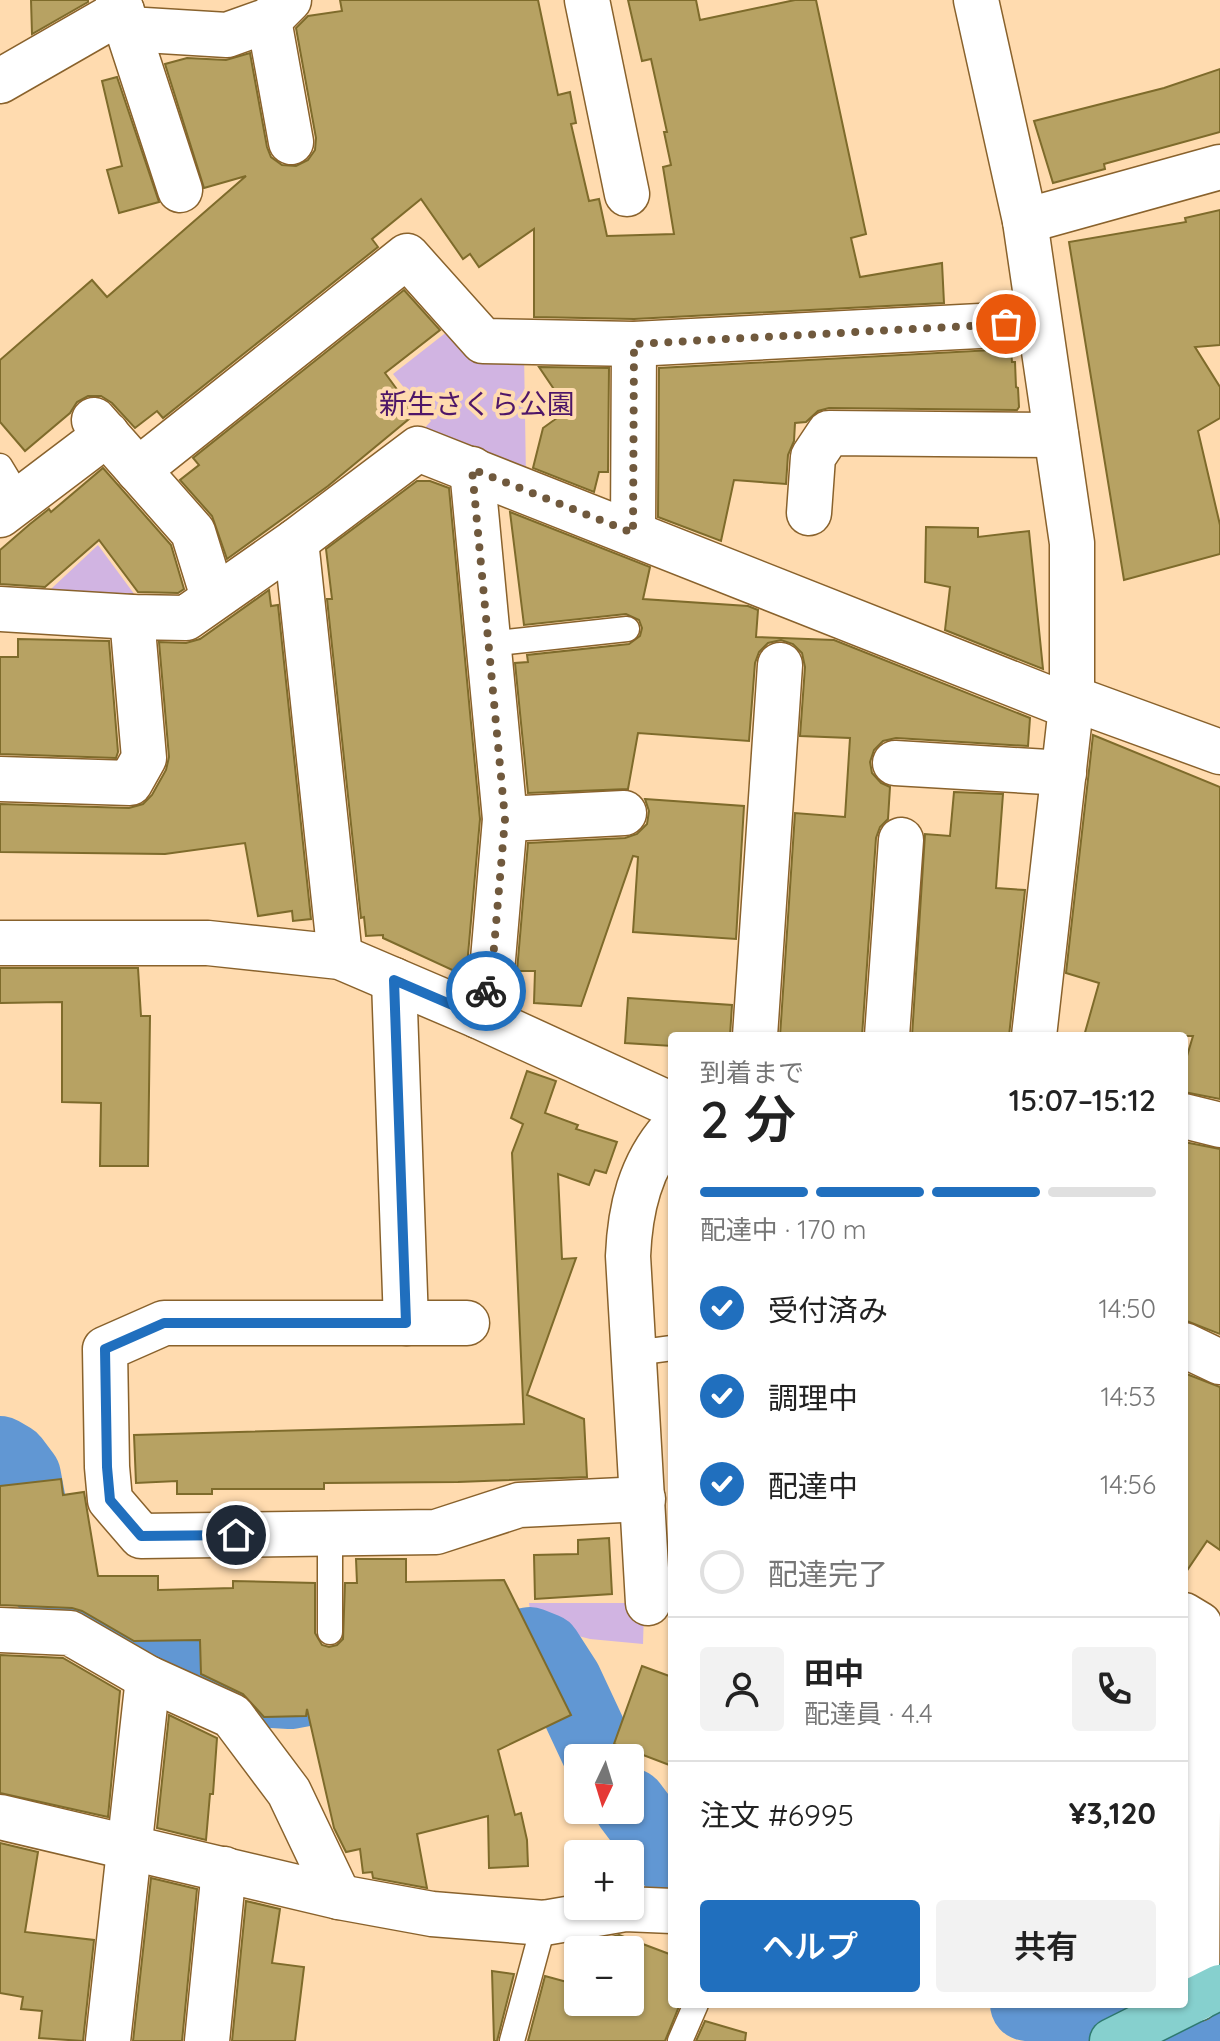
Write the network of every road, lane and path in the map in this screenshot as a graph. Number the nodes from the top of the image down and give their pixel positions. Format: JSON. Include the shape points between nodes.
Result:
{"nodes":[{"id":1,"x":587,"y":0,"type":"edge"},
{"id":2,"x":976,"y":0,"type":"edge"},
{"id":3,"x":279,"y":10,"type":"edge"},
{"id":4,"x":123,"y":13,"type":"edge"},
{"id":5,"x":0,"y":81,"type":"edge"},
{"id":6,"x":291,"y":142,"type":"dead end"},
{"id":7,"x":1220,"y":167,"type":"edge"},
{"id":8,"x":180,"y":190,"type":"dead end"},
{"id":9,"x":627,"y":194,"type":"dead end"},
{"id":10,"x":1025,"y":221,"type":"junction"},
{"id":11,"x":1037,"y":323,"type":"junction"},
{"id":12,"x":634,"y":344,"type":"junction"},
{"id":13,"x":1056,"y":435,"type":"junction"},
{"id":14,"x":472,"y":469,"type":"junction"},
{"id":15,"x":138,"y":470,"type":"junction"},
{"id":16,"x":7,"y":493,"type":"edge"},
{"id":17,"x":809,"y":513,"type":"dead end"},
{"id":18,"x":633,"y":533,"type":"junction"},
{"id":19,"x":296,"y":541,"type":"junction"},
{"id":20,"x":213,"y":597,"type":"junction"},
{"id":21,"x":0,"y":609,"type":"edge"},
{"id":22,"x":132,"y":617,"type":"junction"},
{"id":23,"x":627,"y":629,"type":"dead end"},
{"id":24,"x":488,"y":644,"type":"junction"},
{"id":25,"x":780,"y":665,"type":"dead end"},
{"id":26,"x":1072,"y":702,"type":"junction"},
{"id":27,"x":1220,"y":752,"type":"edge"},
{"id":28,"x":895,"y":763,"type":"dead end"},
{"id":29,"x":1064,"y":773,"type":"junction"},
{"id":30,"x":0,"y":779,"type":"edge"},
{"id":31,"x":624,"y":813,"type":"dead end"},
{"id":32,"x":505,"y":819,"type":"junction"},
{"id":33,"x":901,"y":840,"type":"dead end"},
{"id":34,"x":0,"y":943,"type":"edge"},
{"id":35,"x":340,"y":957,"type":"junction"},
{"id":36,"x":394,"y":980,"type":"junction"},
{"id":37,"x":478,"y":1016,"type":"junction"},
{"id":38,"x":755,"y":1032,"type":"edge"},
{"id":39,"x":887,"y":1032,"type":"edge"},
{"id":40,"x":1034,"y":1032,"type":"edge"},
{"id":41,"x":668,"y":1103,"type":"edge"},
{"id":42,"x":1188,"y":1117,"type":"edge"},
{"id":43,"x":1220,"y":1125,"type":"edge"},
{"id":44,"x":668,"y":1135,"type":"edge"},
{"id":45,"x":406,"y":1323,"type":"junction"},
{"id":46,"x":467,"y":1323,"type":"dead end"},
{"id":47,"x":1188,"y":1347,"type":"edge"},
{"id":48,"x":654,"y":1350,"type":"edge"},
{"id":49,"x":1220,"y":1362,"type":"edge"},
{"id":50,"x":643,"y":1499,"type":"junction"},
{"id":51,"x":330,"y":1533,"type":"junction"},
{"id":52,"x":648,"y":1603,"type":"dead end"},
{"id":53,"x":1188,"y":1617,"type":"edge"},
{"id":54,"x":0,"y":1630,"type":"edge"},
{"id":55,"x":330,"y":1632,"type":"dead end"},
{"id":56,"x":148,"y":1678,"type":"junction"},
{"id":57,"x":1192,"y":1707,"type":"edge"},
{"id":58,"x":0,"y":1817,"type":"edge"},
{"id":59,"x":130,"y":1847,"type":"junction"},
{"id":60,"x":224,"y":1869,"type":"junction"},
{"id":61,"x":339,"y":1897,"type":"junction"},
{"id":62,"x":668,"y":1911,"type":"edge"},
{"id":63,"x":544,"y":1923,"type":"junction"},
{"id":64,"x":1208,"y":1993,"type":"edge"},
{"id":65,"x":1188,"y":1999,"type":"edge"},
{"id":66,"x":694,"y":2008,"type":"edge"},
{"id":67,"x":1143,"y":2013,"type":"edge"},
{"id":68,"x":108,"y":2041,"type":"edge"},
{"id":69,"x":207,"y":2041,"type":"edge"},
{"id":70,"x":512,"y":2041,"type":"edge"},
{"id":71,"x":680,"y":2041,"type":"edge"},
{"id":72,"x":1112,"y":2041,"type":"edge"}],
"edges":[{"from":1,"to":9,"type":"street","via":[[626,103]]},
{"from":2,"to":10,"type":"street"},
{"from":3,"to":4,"type":"street","via":[[227,35]]},
{"from":3,"to":6,"type":"street"},
{"from":4,"to":5,"type":"street"},
{"from":4,"to":8,"type":"street"},
{"from":7,"to":10,"type":"street"},
{"from":10,"to":11,"type":"street"},
{"from":11,"to":12,"type":"street"},
{"from":11,"to":13,"type":"street"},
{"from":12,"to":15,"type":"street","via":[[483,341],[407,256]]},
{"from":12,"to":18,"type":"street"},
{"from":13,"to":17,"type":"street","via":[[829,433],[813,457]]},
{"from":13,"to":26,"type":"street","via":[[1072,543]]},
{"from":14,"to":18,"type":"street"},
{"from":14,"to":19,"type":"street","via":[[418,449]]},
{"from":14,"to":24,"type":"street"},
{"from":15,"to":16,"type":"street","via":[[101,427]]},
{"from":15,"to":20,"type":"street","via":[[193,532]]},
{"from":18,"to":26,"type":"street"},
{"from":19,"to":20,"type":"street"},
{"from":19,"to":35,"type":"street"},
{"from":20,"to":22,"type":"street","via":[[186,618]]},
{"from":21,"to":22,"type":"street"},
{"from":22,"to":30,"type":"street","via":[[144,758],[130,783]]},
{"from":23,"to":24,"type":"lane"},
{"from":24,"to":32,"type":"street"},
{"from":25,"to":38,"type":"street"},
{"from":26,"to":27,"type":"street"},
{"from":26,"to":29,"type":"street"},
{"from":28,"to":29,"type":"street"},
{"from":29,"to":40,"type":"street"},
{"from":31,"to":32,"type":"street"},
{"from":32,"to":37,"type":"street","via":[[492,971]]},
{"from":33,"to":39,"type":"street"},
{"from":34,"to":35,"type":"street","via":[[208,943]]},
{"from":35,"to":36,"type":"street"},
{"from":36,"to":37,"type":"street"},
{"from":36,"to":45,"type":"street"},
{"from":37,"to":41,"type":"street"},
{"from":42,"to":43,"type":"street"},
{"from":44,"to":48,"type":"street","via":[[648,1163],[629,1224],[628,1256]]},
{"from":45,"to":46,"type":"street"},
{"from":45,"to":51,"type":"street","via":[[164,1323],[105,1349],[110,1500],[141,1536]]},
{"from":47,"to":49,"type":"street"},
{"from":48,"to":50,"type":"street"},
{"from":50,"to":51,"type":"street","via":[[519,1505],[436,1532]]},
{"from":50,"to":52,"type":"street"},
{"from":51,"to":55,"type":"lane"},
{"from":53,"to":57,"type":"street","via":[[1199,1624]]},
{"from":54,"to":56,"type":"street","via":[[70,1633]]},
{"from":56,"to":59,"type":"street"},
{"from":56,"to":61,"type":"street","via":[[232,1716],[289,1792]]},
{"from":57,"to":64,"type":"street"},
{"from":58,"to":59,"type":"street"},
{"from":59,"to":60,"type":"street"},
{"from":59,"to":68,"type":"street"},
{"from":60,"to":61,"type":"street"},
{"from":60,"to":69,"type":"street"},
{"from":61,"to":63,"type":"street","via":[[432,1914]]},
{"from":62,"to":63,"type":"street","via":[[625,1909]]},
{"from":63,"to":70,"type":"lane"},
{"from":64,"to":65,"type":"main road"},
{"from":66,"to":71,"type":"lane"},
{"from":67,"to":72,"type":"main road"}]}
